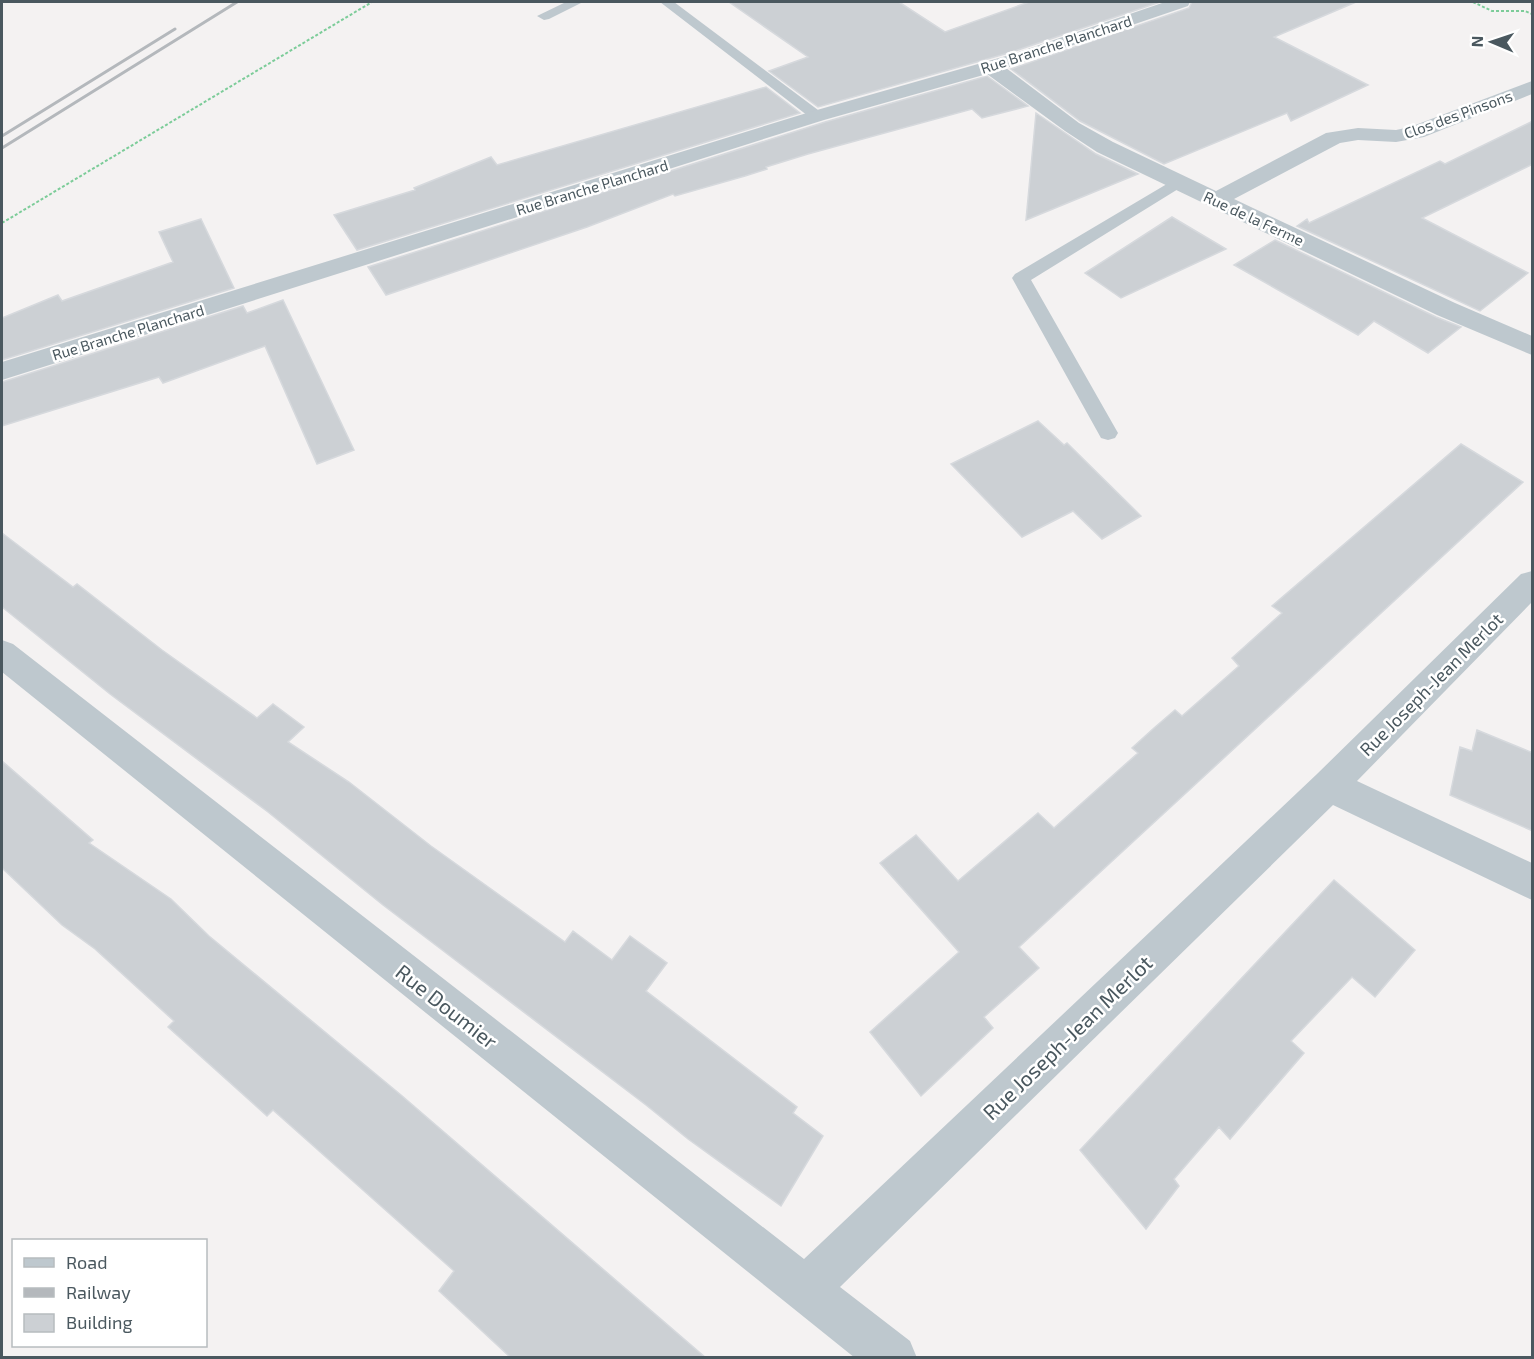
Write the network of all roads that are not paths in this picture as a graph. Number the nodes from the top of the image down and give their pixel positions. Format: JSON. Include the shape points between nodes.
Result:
{"nodes":[{"id":1,"x":576,"y":2,"type":"edge"},
{"id":2,"x":666,"y":2,"type":"edge"},
{"id":3,"x":1181,"y":2,"type":"edge"},
{"id":4,"x":544,"y":16,"type":"dead end"},
{"id":5,"x":990,"y":66,"type":"junction"},
{"id":6,"x":1533,"y":87,"type":"edge"},
{"id":7,"x":817,"y":116,"type":"junction"},
{"id":8,"x":1177,"y":183,"type":"junction"},
{"id":9,"x":1217,"y":199,"type":"junction"},
{"id":10,"x":1531,"y":344,"type":"edge"},
{"id":11,"x":2,"y":371,"type":"edge"},
{"id":12,"x":1108,"y":433,"type":"dead end"},
{"id":13,"x":1533,"y":583,"type":"edge"},
{"id":14,"x":2,"y":654,"type":"edge"},
{"id":15,"x":1329,"y":785,"type":"junction"},
{"id":16,"x":1533,"y":882,"type":"edge"},
{"id":17,"x":806,"y":1288,"type":"junction"},
{"id":18,"x":894,"y":1358,"type":"edge"}],
"edges":[{"from":1,"to":4,"type":"lane"},
{"from":2,"to":7,"type":"lane"},
{"from":3,"to":5,"type":"street","name":"Rue Branche Planchard"},
{"from":5,"to":7,"type":"street","name":"Rue Branche Planchard"},
{"from":5,"to":8,"type":"street","name":"Rue de la Ferme","via":[[1072,127]]},
{"from":6,"to":9,"type":"street","name":"Clos des Pinsons","via":[[1416,132],[1334,138]]},
{"from":7,"to":11,"type":"street","name":"Rue Branche Planchard"},
{"from":8,"to":9,"type":"street","name":"Rue de la Ferme"},
{"from":8,"to":12,"type":"lane","via":[[1021,278]]},
{"from":9,"to":10,"type":"street","name":"Rue de la Ferme","via":[[1446,309]]},
{"from":13,"to":15,"type":"street","name":"Rue Joseph-Jean Merlot"},
{"from":14,"to":17,"type":"street","name":"Rue Doumier"},
{"from":15,"to":16,"type":"street"},
{"from":15,"to":17,"type":"street","name":"Rue Joseph-Jean Merlot"},
{"from":17,"to":18,"type":"street","name":"Rue Doumier"}]}
